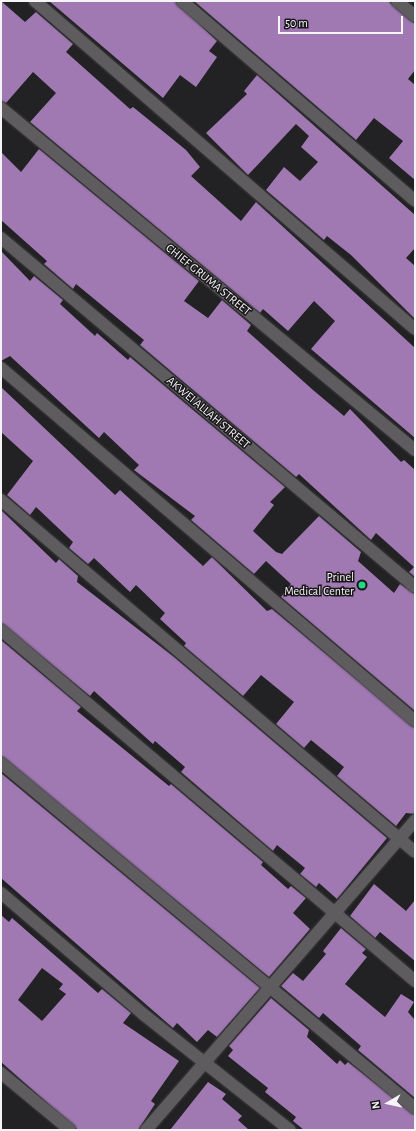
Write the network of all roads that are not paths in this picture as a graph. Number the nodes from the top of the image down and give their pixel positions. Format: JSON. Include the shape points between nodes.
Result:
{"nodes":[{"id":1,"x":35,"y":1,"type":"edge"},
{"id":2,"x":182,"y":1,"type":"edge"},
{"id":3,"x":397,"y":1,"type":"edge"},
{"id":4,"x":415,"y":16,"type":"edge"},
{"id":5,"x":1,"y":108,"type":"edge"},
{"id":6,"x":415,"y":202,"type":"edge"},
{"id":7,"x":1,"y":238,"type":"edge"},
{"id":8,"x":415,"y":329,"type":"edge"},
{"id":9,"x":1,"y":368,"type":"edge"},
{"id":10,"x":415,"y":450,"type":"edge"},
{"id":11,"x":1,"y":500,"type":"edge"},
{"id":12,"x":415,"y":588,"type":"edge"},
{"id":13,"x":1,"y":630,"type":"edge"},
{"id":14,"x":415,"y":721,"type":"edge"},
{"id":15,"x":1,"y":763,"type":"edge"},
{"id":16,"x":415,"y":821,"type":"edge"},
{"id":17,"x":400,"y":839,"type":"junction"},
{"id":18,"x":415,"y":852,"type":"edge"},
{"id":19,"x":1,"y":893,"type":"edge"},
{"id":20,"x":332,"y":912,"type":"junction"},
{"id":21,"x":415,"y":981,"type":"edge"},
{"id":22,"x":269,"y":986,"type":"junction"},
{"id":23,"x":204,"y":1062,"type":"junction"},
{"id":24,"x":1,"y":1073,"type":"edge"},
{"id":25,"x":415,"y":1108,"type":"edge"},
{"id":26,"x":70,"y":1130,"type":"edge"},
{"id":27,"x":146,"y":1130,"type":"edge"},
{"id":28,"x":290,"y":1130,"type":"edge"}],
"edges":[{"from":1,"to":8,"type":"street"},
{"from":2,"to":6,"type":"street"},
{"from":3,"to":4,"type":"street"},
{"from":5,"to":10,"type":"street","name":"CHIEF GRUMA STREET"},
{"from":7,"to":12,"type":"street","name":"AKWEI ALLAH STREET"},
{"from":9,"to":14,"type":"street"},
{"from":11,"to":17,"type":"street"},
{"from":13,"to":20,"type":"street"},
{"from":15,"to":22,"type":"street"},
{"from":16,"to":17,"type":"street"},
{"from":17,"to":18,"type":"street"},
{"from":17,"to":20,"type":"street"},
{"from":19,"to":23,"type":"street"},
{"from":20,"to":21,"type":"street"},
{"from":20,"to":22,"type":"street"},
{"from":22,"to":23,"type":"street"},
{"from":22,"to":25,"type":"street"},
{"from":23,"to":27,"type":"street"},
{"from":23,"to":28,"type":"street"},
{"from":24,"to":26,"type":"street"}]}
